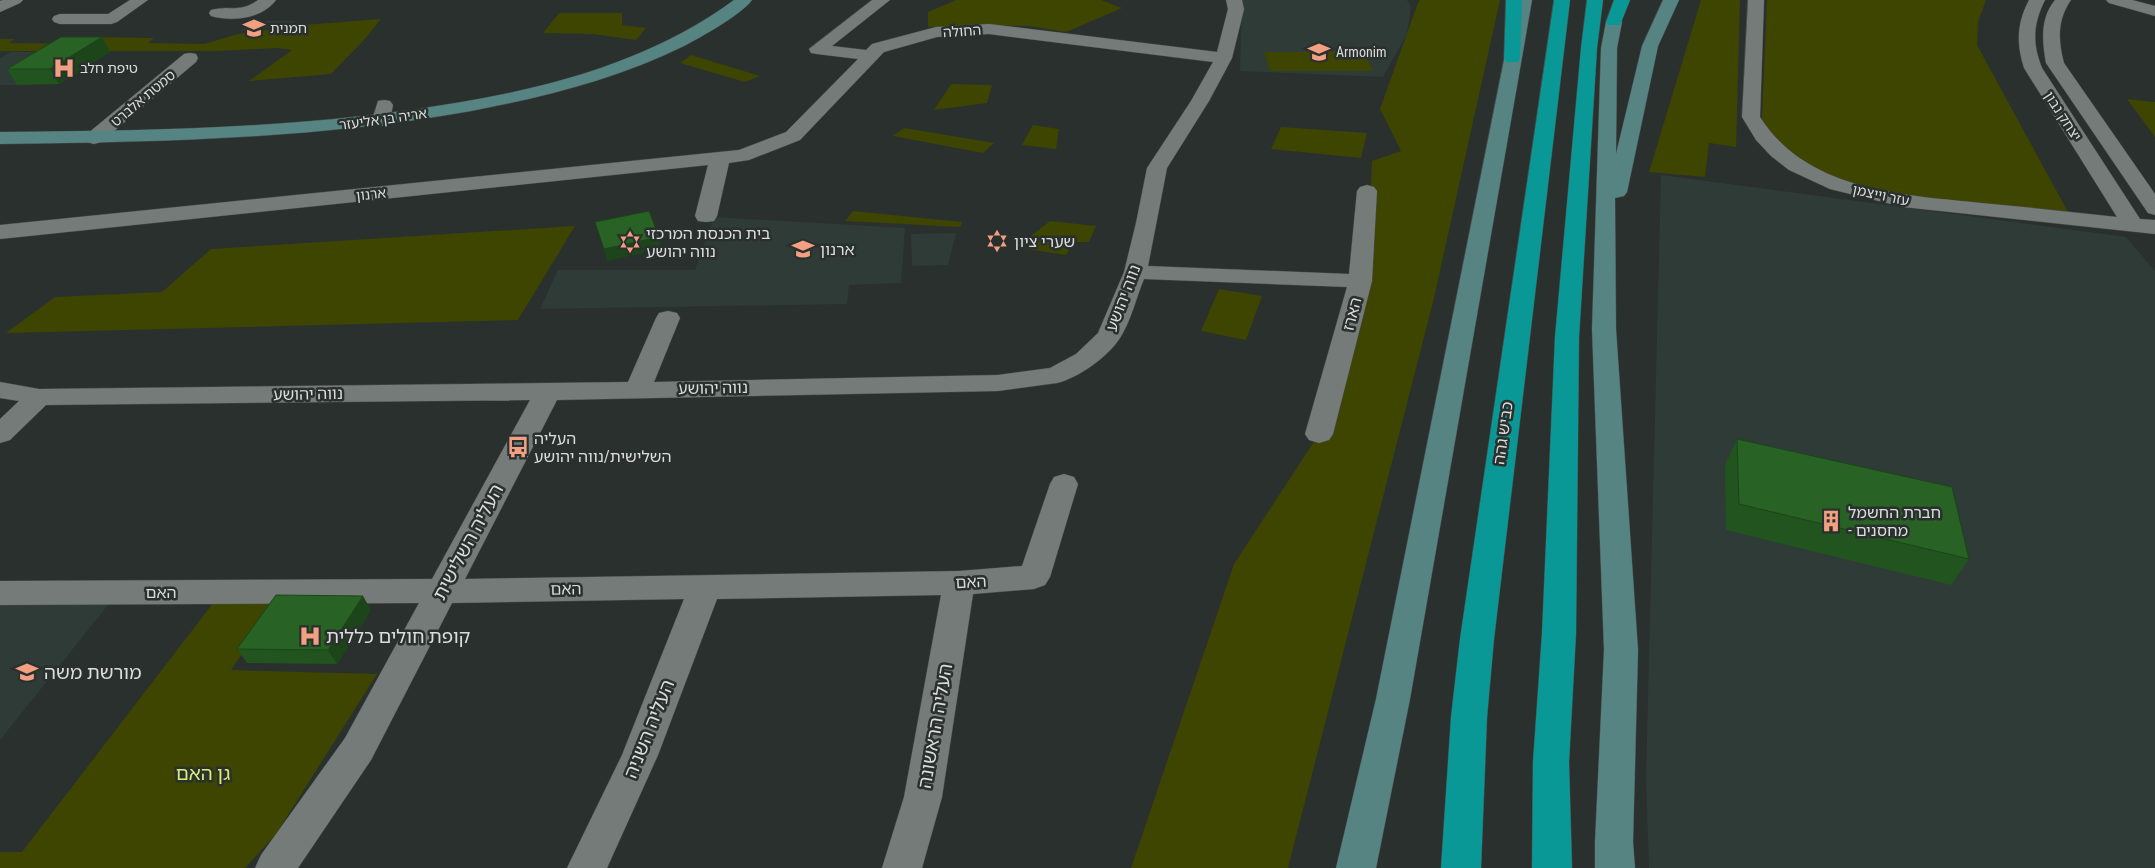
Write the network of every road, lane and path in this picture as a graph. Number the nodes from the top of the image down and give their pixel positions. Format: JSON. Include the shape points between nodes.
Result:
{"nodes":[{"id":1,"x":15,"y":0,"type":"edge"},
{"id":2,"x":140,"y":0,"type":"edge"},
{"id":3,"x":268,"y":0,"type":"edge"},
{"id":4,"x":720,"y":0,"type":"edge"},
{"id":5,"x":744,"y":0,"type":"edge"},
{"id":6,"x":882,"y":0,"type":"edge"},
{"id":7,"x":1234,"y":0,"type":"edge"},
{"id":8,"x":1514,"y":0,"type":"edge"},
{"id":9,"x":1524,"y":0,"type":"edge"},
{"id":10,"x":1551,"y":0,"type":"edge"},
{"id":11,"x":1562,"y":0,"type":"edge"},
{"id":12,"x":1595,"y":0,"type":"edge"},
{"id":13,"x":1620,"y":0,"type":"edge"},
{"id":14,"x":1671,"y":0,"type":"edge"},
{"id":15,"x":1756,"y":0,"type":"edge"},
{"id":16,"x":2037,"y":0,"type":"edge"},
{"id":17,"x":2063,"y":0,"type":"edge"},
{"id":18,"x":2114,"y":0,"type":"edge"},
{"id":19,"x":0,"y":8,"type":"edge"},
{"id":20,"x":2155,"y":11,"type":"edge"},
{"id":21,"x":217,"y":13,"type":"dead end"},
{"id":22,"x":60,"y":19,"type":"dead end"},
{"id":23,"x":1614,"y":22,"type":"joint"},
{"id":24,"x":871,"y":56,"type":"junction"},
{"id":25,"x":190,"y":58,"type":"dead end"},
{"id":26,"x":1224,"y":58,"type":"junction"},
{"id":27,"x":1512,"y":58,"type":"junction"},
{"id":28,"x":1552,"y":74,"type":"junction"},
{"id":29,"x":382,"y":113,"type":"junction"},
{"id":30,"x":0,"y":124,"type":"edge"},
{"id":31,"x":112,"y":124,"type":"junction"},
{"id":32,"x":0,"y":138,"type":"edge"},
{"id":33,"x":94,"y":138,"type":"junction"},
{"id":34,"x":742,"y":156,"type":"joint"},
{"id":35,"x":720,"y":158,"type":"junction"},
{"id":36,"x":1367,"y":191,"type":"dead end"},
{"id":37,"x":2155,"y":209,"type":"edge"},
{"id":38,"x":706,"y":216,"type":"dead end"},
{"id":39,"x":2132,"y":224,"type":"junction"},
{"id":40,"x":2155,"y":226,"type":"edge"},
{"id":41,"x":0,"y":232,"type":"edge"},
{"id":42,"x":1604,"y":250,"type":"junction"},
{"id":43,"x":1135,"y":272,"type":"junction"},
{"id":44,"x":1360,"y":281,"type":"junction"},
{"id":45,"x":668,"y":318,"type":"dead end"},
{"id":46,"x":0,"y":390,"type":"edge"},
{"id":47,"x":638,"y":390,"type":"junction"},
{"id":48,"x":548,"y":392,"type":"junction"},
{"id":49,"x":39,"y":397,"type":"junction"},
{"id":50,"x":0,"y":434,"type":"edge"},
{"id":51,"x":1319,"y":434,"type":"dead end"},
{"id":52,"x":1064,"y":484,"type":"dead end"},
{"id":53,"x":960,"y":583,"type":"junction"},
{"id":54,"x":706,"y":587,"type":"junction"},
{"id":55,"x":441,"y":591,"type":"junction"},
{"id":56,"x":0,"y":593,"type":"edge"},
{"id":57,"x":276,"y":868,"type":"edge"},
{"id":58,"x":587,"y":868,"type":"edge"},
{"id":59,"x":902,"y":868,"type":"edge"},
{"id":60,"x":1356,"y":868,"type":"edge"},
{"id":61,"x":1461,"y":868,"type":"edge"},
{"id":62,"x":1552,"y":868,"type":"edge"},
{"id":63,"x":1615,"y":868,"type":"edge"}],
"edges":[{"from":1,"to":19,"type":"street"},
{"from":2,"to":22,"type":"street","via":[[111,19]]},
{"from":3,"to":21,"type":"street","via":[[251,12]]},
{"from":4,"to":29,"type":"main road","name":"אריה בן אליעזר","via":[[674,31],[622,55],[570,72],[461,93]]},
{"from":5,"to":29,"type":"main road","name":"אריה בן אליעזר","via":[[690,36],[642,60],[588,79],[464,107]]},
{"from":6,"to":24,"type":"street","via":[[818,49]]},
{"from":7,"to":26,"type":"street","name":"נווה יהושע","via":[[1236,9]]},
{"from":8,"to":27,"type":"highway"},
{"from":9,"to":27,"type":"main road"},
{"from":10,"to":28,"type":"highway"},
{"from":11,"to":28,"type":"highway","name":"כביש גהה"},
{"from":12,"to":62,"type":"highway","via":[[1567,337],[1559,633],[1551,762]]},
{"from":13,"to":23,"type":"highway"},
{"from":14,"to":42,"type":"main road","via":[[1650,46]]},
{"from":15,"to":39,"type":"street","name":"עזר וייצמן","via":[[1750,116],[1773,150],[1791,162],[1864,194],[1903,201]]},
{"from":16,"to":39,"type":"street","name":"יצחק נבון","via":[[2024,39],[2033,68]]},
{"from":17,"to":37,"type":"street","name":"יצחק נבון","via":[[2057,6],[2052,22],[2051,48],[2055,63]]},
{"from":18,"to":20,"type":"street"},
{"from":23,"to":42,"type":"main road","via":[[1607,92]]},
{"from":24,"to":26,"type":"street","name":"החולה","via":[[878,48],[936,32],[989,29]]},
{"from":24,"to":34,"type":"street","name":"החולה","via":[[793,136]]},
{"from":25,"to":31,"type":"street","name":"סמטת אלברט"},
{"from":26,"to":43,"type":"street","name":"נווה יהושע","via":[[1157,168]]},
{"from":27,"to":60,"type":"main road","via":[[1393,700]]},
{"from":28,"to":61,"type":"highway","name":"כביש גהה","via":[[1477,638]]},
{"from":29,"to":31,"type":"main road","name":"אריה בן אליעזר"},
{"from":29,"to":33,"type":"main road","name":"אריה בן אליעזר","via":[[301,129]]},
{"from":30,"to":31,"type":"main road","name":"אריה בן אליעזר"},
{"from":31,"to":33,"type":"street","name":"סמטת אלברט"},
{"from":32,"to":33,"type":"main road","name":"אריה בן אליעזר"},
{"from":34,"to":35,"type":"street","name":"ארנון"},
{"from":35,"to":38,"type":"street"},
{"from":35,"to":41,"type":"street","name":"ארנון"},
{"from":36,"to":44,"type":"street","name":"הארז"},
{"from":39,"to":40,"type":"street","name":"עזר וייצמן"},
{"from":42,"to":63,"type":"main road","via":[[1604,329],[1621,650]]},
{"from":43,"to":44,"type":"street"},
{"from":43,"to":47,"type":"street","name":"נווה יהושע","via":[[1109,336],[1085,359],[1057,375],[998,383]]},
{"from":44,"to":51,"type":"street","name":"הארז"},
{"from":45,"to":47,"type":"street"},
{"from":46,"to":49,"type":"street","name":"נווה יהושע"},
{"from":47,"to":48,"type":"street","name":"נווה יהושע"},
{"from":48,"to":49,"type":"street","name":"נווה יהושע"},
{"from":48,"to":55,"type":"street","name":"העליה השלישית"},
{"from":49,"to":50,"type":"street"},
{"from":52,"to":53,"type":"street","name":"האם","via":[[1034,577]]},
{"from":53,"to":54,"type":"street","name":"האם"},
{"from":53,"to":59,"type":"street","name":"העליה הראשונה","via":[[923,797]]},
{"from":54,"to":55,"type":"street","name":"האם"},
{"from":54,"to":58,"type":"street","name":"העליה השניה","via":[[640,755]]},
{"from":55,"to":56,"type":"street","name":"האם"},
{"from":55,"to":57,"type":"street","name":"העליה השלישית","via":[[358,749]]}]}
